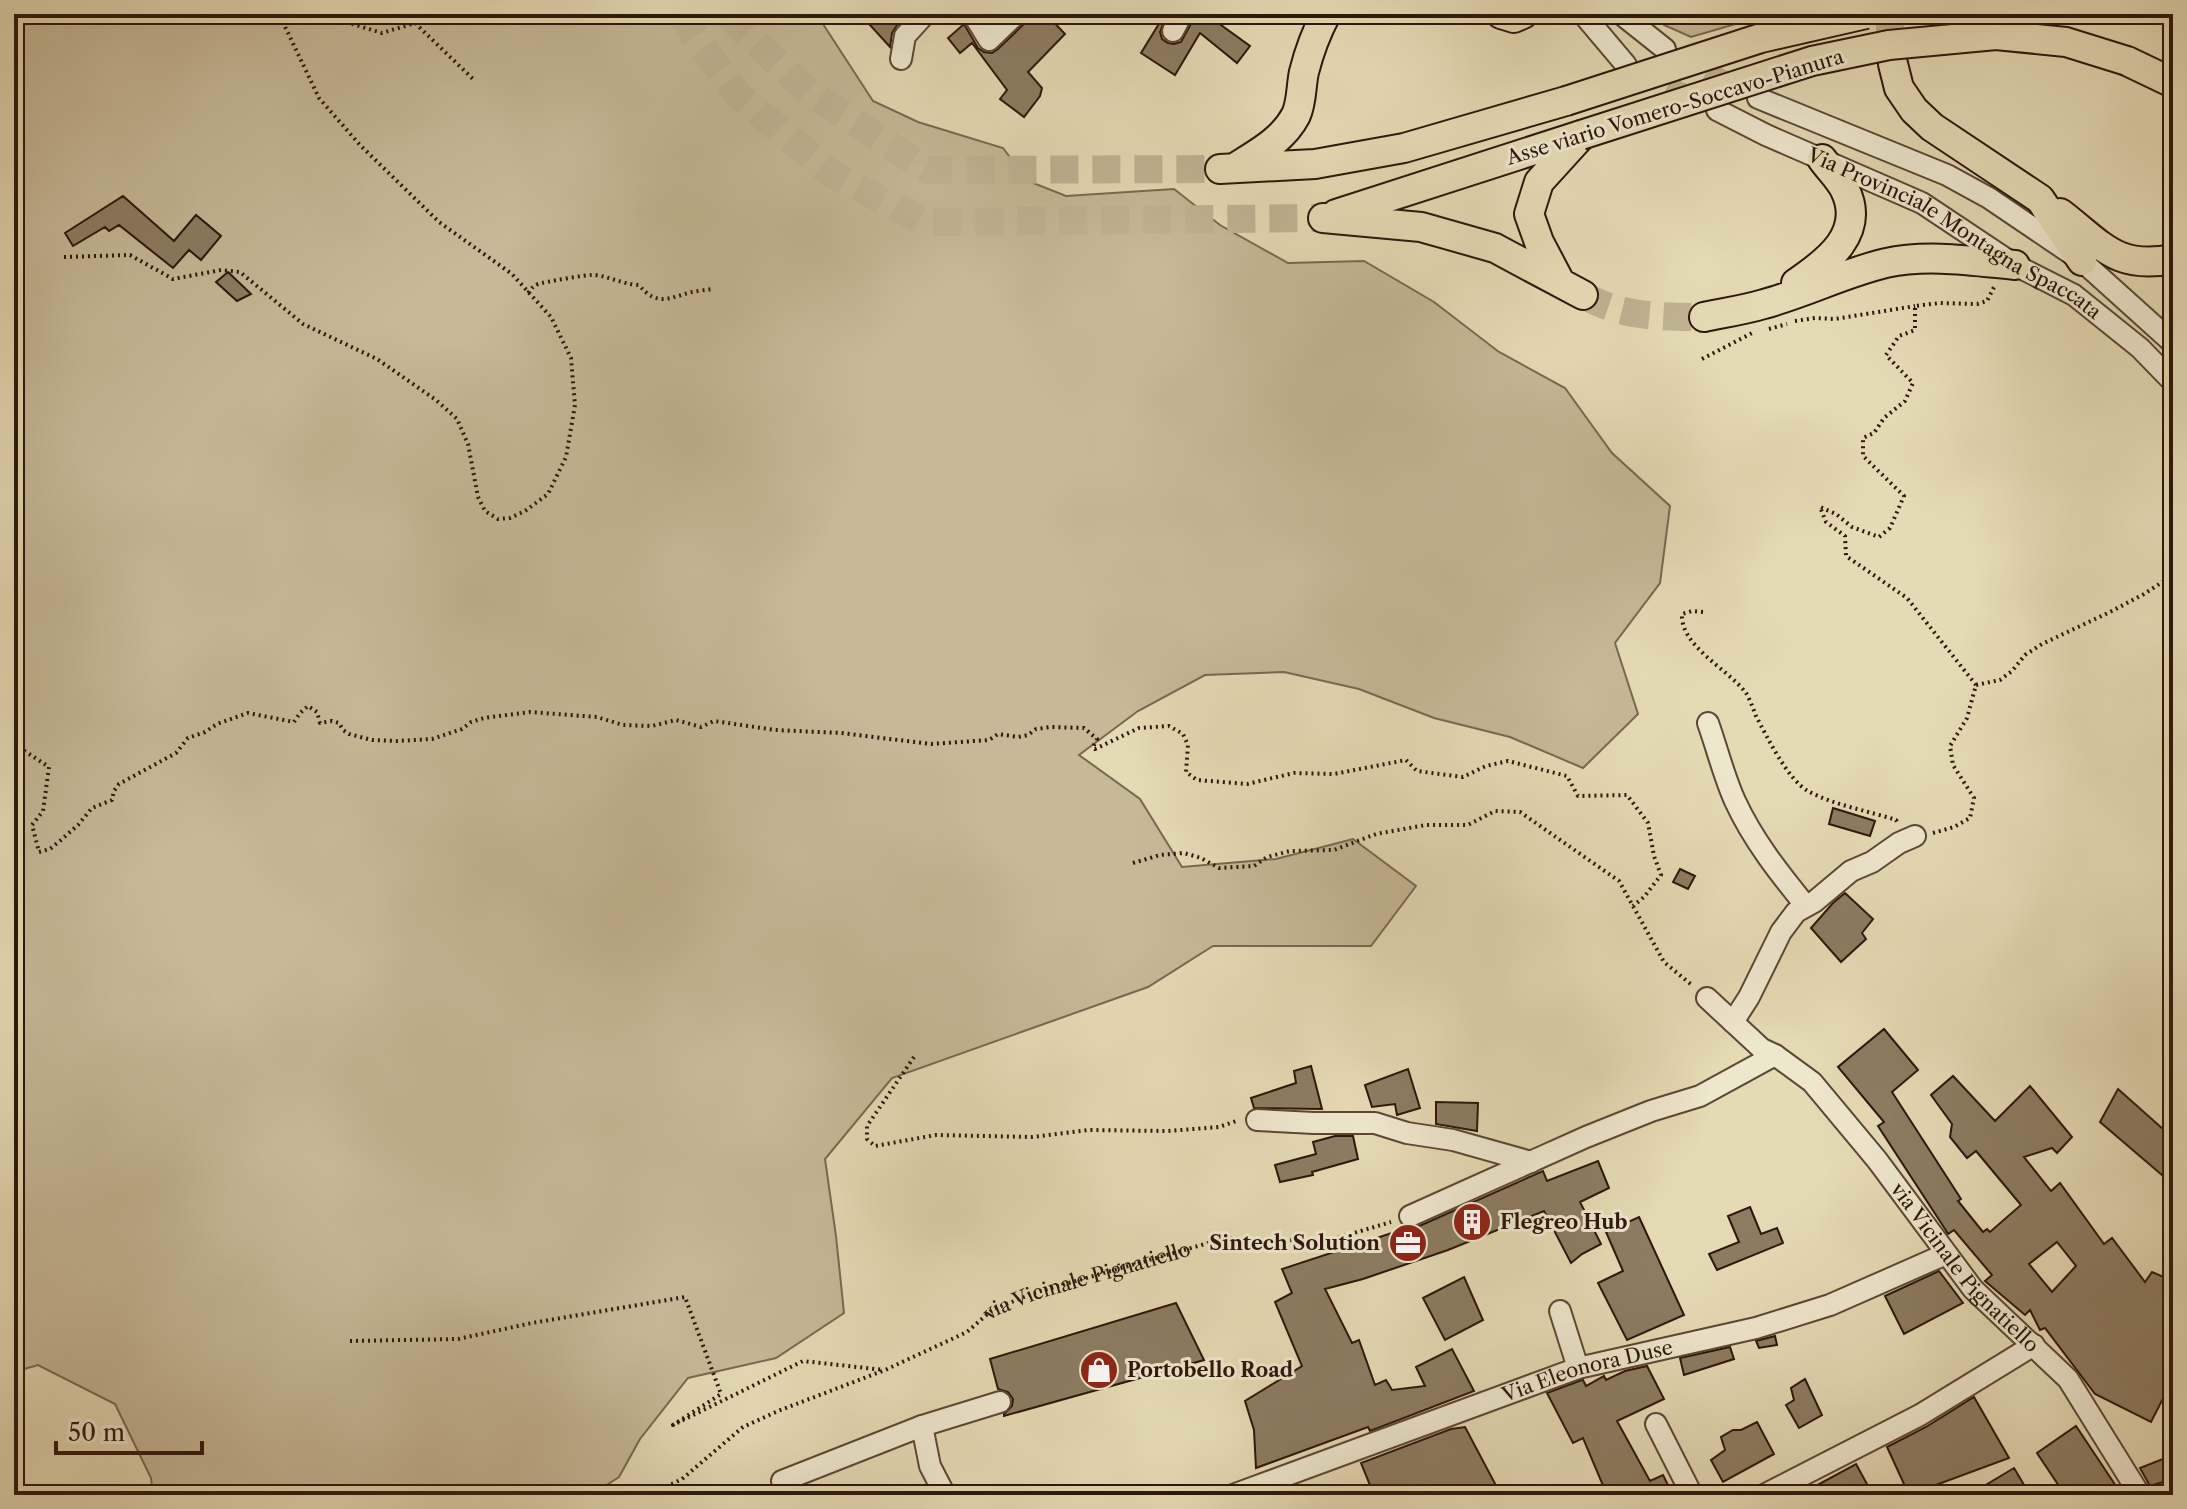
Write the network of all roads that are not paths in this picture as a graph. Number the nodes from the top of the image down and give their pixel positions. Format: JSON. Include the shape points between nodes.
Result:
{"nodes":[{"id":1,"x":925,"y":14,"type":"edge"},
{"id":2,"x":973,"y":14,"type":"edge"},
{"id":3,"x":1016,"y":14,"type":"edge"},
{"id":4,"x":1326,"y":14,"type":"edge"},
{"id":5,"x":1501,"y":14,"type":"edge"},
{"id":6,"x":1523,"y":14,"type":"edge"},
{"id":7,"x":1583,"y":14,"type":"edge"},
{"id":8,"x":1621,"y":14,"type":"edge"},
{"id":9,"x":1866,"y":14,"type":"edge"},
{"id":10,"x":1665,"y":49,"type":"tunnel mouth"},
{"id":11,"x":901,"y":59,"type":"dead end"},
{"id":12,"x":1893,"y":64,"type":"tunnel mouth"},
{"id":13,"x":1626,"y":65,"type":"tunnel mouth"},
{"id":14,"x":2173,"y":83,"type":"edge"},
{"id":15,"x":1758,"y":98,"type":"tunnel mouth"},
{"id":16,"x":1717,"y":110,"type":"tunnel mouth"},
{"id":17,"x":1581,"y":135,"type":"junction"},
{"id":18,"x":1822,"y":159,"type":"junction"},
{"id":19,"x":2040,"y":199,"type":"junction"},
{"id":20,"x":2173,"y":259,"type":"edge"},
{"id":21,"x":2082,"y":261,"type":"junction"},
{"id":22,"x":2008,"y":273,"type":"junction"},
{"id":23,"x":1764,"y":304,"type":"junction"},
{"id":24,"x":1704,"y":317,"type":"tunnel mouth"},
{"id":25,"x":2173,"y":343,"type":"edge"},
{"id":26,"x":2173,"y":382,"type":"edge"},
{"id":27,"x":1708,"y":723,"type":"dead end"},
{"id":28,"x":1911,"y":838,"type":"road end"},
{"id":29,"x":1806,"y":906,"type":"junction"},
{"id":30,"x":1707,"y":998,"type":"road end"},
{"id":31,"x":1733,"y":1022,"type":"junction"},
{"id":32,"x":1775,"y":1055,"type":"junction"},
{"id":33,"x":1257,"y":1120,"type":"road end"},
{"id":34,"x":1531,"y":1162,"type":"junction"},
{"id":35,"x":1410,"y":1216,"type":"road end"},
{"id":36,"x":1946,"y":1254,"type":"junction"},
{"id":37,"x":1560,"y":1311,"type":"dead end"},
{"id":38,"x":2034,"y":1345,"type":"junction"},
{"id":39,"x":1578,"y":1368,"type":"junction"},
{"id":40,"x":1000,"y":1402,"type":"dead end"},
{"id":41,"x":1656,"y":1424,"type":"dead end"},
{"id":42,"x":922,"y":1426,"type":"junction"},
{"id":43,"x":782,"y":1481,"type":"dead end"},
{"id":44,"x":945,"y":1495,"type":"edge"},
{"id":45,"x":1233,"y":1495,"type":"edge"},
{"id":46,"x":1692,"y":1495,"type":"edge"},
{"id":47,"x":1764,"y":1495,"type":"edge"},
{"id":48,"x":2140,"y":1495,"type":"edge"}],
"edges":[{"from":1,"to":11,"type":"street","via":[[905,36]]},
{"from":2,"to":3,"type":"street","via":[[989,40]]},
{"from":4,"to":9,"type":"highway","name":"Asse viario Vomero-Soccavo-Pianura","bridge":true,"via":[[1303,74],[1297,113],[1270,146],[1227,169],[1315,164],[1404,148],[1761,38]]},
{"from":5,"to":6,"type":"highway"},
{"from":7,"to":13,"type":"street"},
{"from":8,"to":10,"type":"street"},
{"from":12,"to":19,"type":"highway","via":[[1906,100],[1932,127]]},
{"from":14,"to":17,"type":"highway","name":"Asse viario Vomero-Soccavo-Pianura","bridge":true,"via":[[2127,61],[2066,42],[1996,35],[1889,45],[1812,61]]},
{"from":15,"to":21,"type":"street","name":"Via Provinciale Montagna Spaccata","via":[[1947,175]]},
{"from":16,"to":18,"type":"street","name":"Via Provinciale Montagna Spaccata"},
{"from":17,"to":17,"type":"highway","name":"Asse viario Vomero-Soccavo-Pianura","via":[[1539,182],[1529,214],[1539,242],[1571,288],[1495,248],[1421,227],[1323,218]]},
{"from":18,"to":22,"type":"street","name":"Via Provinciale Montagna Spaccata","via":[[1922,203]]},
{"from":18,"to":23,"type":"highway","via":[[1845,190],[1850,207],[1844,239],[1823,265]]},
{"from":19,"to":20,"type":"highway","via":[[2116,255],[2137,263]]},
{"from":19,"to":21,"type":"highway"},
{"from":21,"to":25,"type":"street","name":"Via Provinciale Montagna Spaccata"},
{"from":22,"to":23,"type":"highway","via":[[1959,260],[1910,260],[1843,276]]},
{"from":22,"to":26,"type":"street","name":"Via Provinciale Montagna Spaccata","via":[[2074,295]]},
{"from":23,"to":24,"type":"highway"},
{"from":27,"to":29,"type":"street","via":[[1734,799]]},
{"from":28,"to":29,"type":"street","via":[[1851,871]]},
{"from":29,"to":31,"type":"street","via":[[1781,932]]},
{"from":30,"to":31,"type":"street","name":"via Vicinale Pignatiello"},
{"from":31,"to":32,"type":"street","name":"via Vicinale Pignatiello"},
{"from":32,"to":34,"type":"street","via":[[1700,1096]]},
{"from":32,"to":36,"type":"street","name":"via Vicinale Pignatiello","via":[[1812,1082]]},
{"from":33,"to":34,"type":"street","via":[[1375,1123]]},
{"from":34,"to":35,"type":"street"},
{"from":36,"to":38,"type":"street","name":"via Vicinale Pignatiello","via":[[1973,1289]]},
{"from":36,"to":39,"type":"street","name":"Via Eleonora Duse","via":[[1830,1305],[1756,1328]]},
{"from":37,"to":39,"type":"street"},
{"from":38,"to":47,"type":"street","via":[[1920,1415]]},
{"from":38,"to":48,"type":"street","name":"via Vicinale Pignatiello","via":[[2068,1379]]},
{"from":39,"to":45,"type":"street","name":"Via Eleonora Duse"},
{"from":40,"to":42,"type":"street"},
{"from":41,"to":46,"type":"street"},
{"from":42,"to":43,"type":"street"},
{"from":42,"to":44,"type":"street","via":[[930,1466]]}]}
